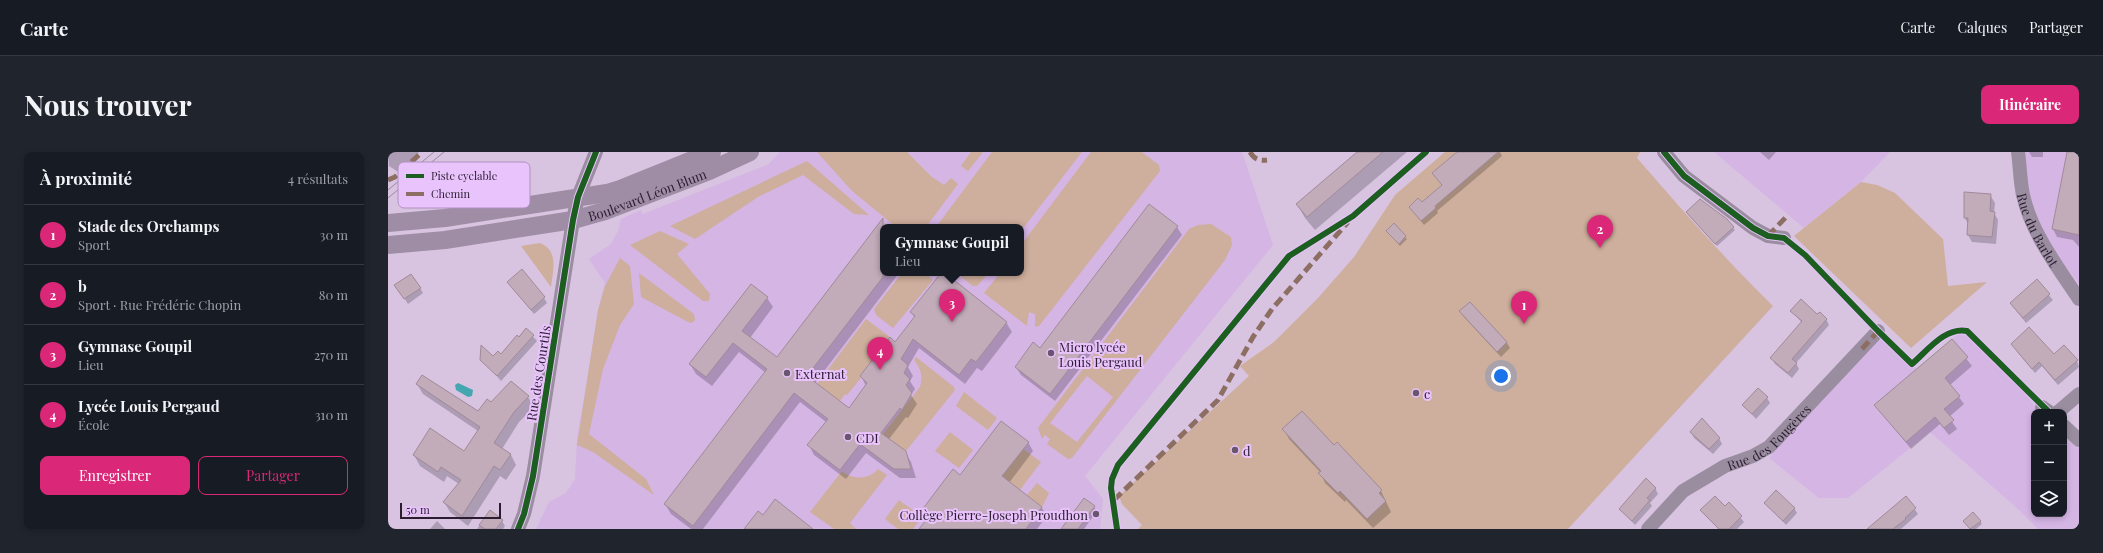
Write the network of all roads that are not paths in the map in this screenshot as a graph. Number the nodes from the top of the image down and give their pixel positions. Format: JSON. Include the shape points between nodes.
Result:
{"nodes":[{"id":1,"x":596,"y":152,"type":"edge"},
{"id":2,"x":712,"y":152,"type":"edge"},
{"id":3,"x":750,"y":152,"type":"edge"},
{"id":4,"x":1664,"y":152,"type":"edge"},
{"id":5,"x":2018,"y":152,"type":"edge"},
{"id":6,"x":575,"y":208,"type":"junction"},
{"id":7,"x":388,"y":223,"type":"edge"},
{"id":8,"x":1784,"y":238,"type":"dead end"},
{"id":9,"x":388,"y":246,"type":"edge"},
{"id":10,"x":2079,"y":299,"type":"edge"},
{"id":11,"x":1878,"y":331,"type":"dead end"},
{"id":12,"x":2079,"y":394,"type":"edge"},
{"id":13,"x":2062,"y":409,"type":"edge"},
{"id":14,"x":2067,"y":429,"type":"edge"},
{"id":15,"x":2079,"y":440,"type":"edge"},
{"id":16,"x":518,"y":529,"type":"edge"},
{"id":17,"x":1648,"y":529,"type":"edge"}],
"edges":[{"from":1,"to":6,"type":"street","name":"Rue des Courtils"},
{"from":2,"to":6,"type":"main road","name":"Boulevard Léon Blum"},
{"from":3,"to":6,"type":"main road","name":"Boulevard Léon Blum","via":[[709,171],[606,211]]},
{"from":4,"to":8,"type":"street","via":[[1684,176],[1753,228],[1768,236]]},
{"from":5,"to":10,"type":"street","name":"Rue du Barlot","via":[[2023,194],[2033,222],[2044,248]]},
{"from":6,"to":7,"type":"main road","name":"Boulevard Léon Blum"},
{"from":6,"to":9,"type":"main road","name":"Boulevard Léon Blum","via":[[445,240]]},
{"from":6,"to":16,"type":"street","name":"Rue des Courtils","via":[[533,476]]},
{"from":11,"to":17,"type":"street","name":"Rue des Fougères","via":[[1769,447],[1725,466],[1683,491]]},
{"from":12,"to":13,"type":"street"},
{"from":14,"to":15,"type":"street"}]}
